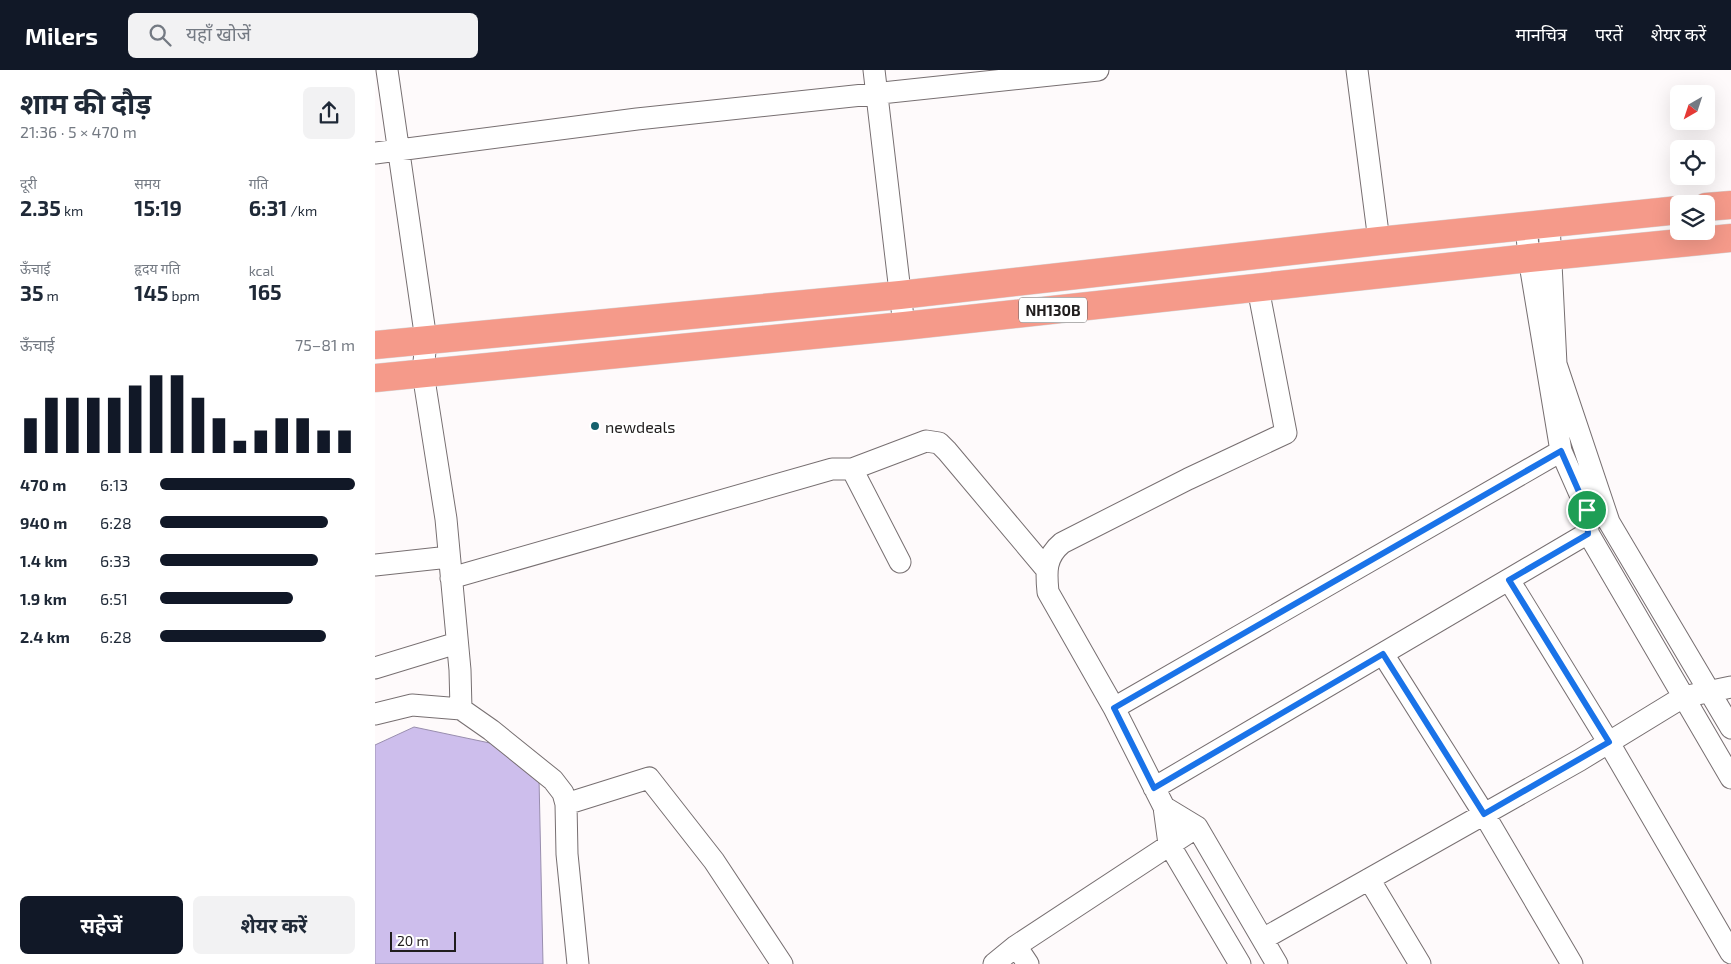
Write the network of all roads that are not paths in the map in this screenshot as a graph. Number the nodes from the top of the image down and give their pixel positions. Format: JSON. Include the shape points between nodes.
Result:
{"nodes":[{"id":1,"x":387,"y":70,"type":"edge"},
{"id":2,"x":874,"y":70,"type":"edge"},
{"id":3,"x":1098,"y":70,"type":"edge"},
{"id":4,"x":1357,"y":70,"type":"edge"},
{"id":5,"x":877,"y":94,"type":"junction"},
{"id":6,"x":398,"y":151,"type":"junction"},
{"id":7,"x":375,"y":153,"type":"edge"},
{"id":8,"x":1731,"y":205,"type":"edge"},
{"id":9,"x":1715,"y":206,"type":"edge"},
{"id":10,"x":1670,"y":211,"type":"edge"},
{"id":11,"x":1537,"y":224,"type":"junction"},
{"id":12,"x":1731,"y":238,"type":"edge"},
{"id":13,"x":1379,"y":241,"type":"junction"},
{"id":14,"x":1540,"y":257,"type":"junction"},
{"id":15,"x":1257,"y":288,"type":"junction"},
{"id":16,"x":900,"y":295,"type":"junction"},
{"id":17,"x":904,"y":326,"type":"junction"},
{"id":18,"x":426,"y":340,"type":"junction"},
{"id":19,"x":375,"y":345,"type":"edge"},
{"id":20,"x":423,"y":373,"type":"junction"},
{"id":21,"x":375,"y":378,"type":"edge"},
{"id":22,"x":1561,"y":451,"type":"junction"},
{"id":23,"x":852,"y":469,"type":"junction"},
{"id":24,"x":1588,"y":534,"type":"junction"},
{"id":25,"x":900,"y":562,"type":"dead end"},
{"id":26,"x":375,"y":566,"type":"edge"},
{"id":27,"x":450,"y":568,"type":"junction"},
{"id":28,"x":1047,"y":570,"type":"junction"},
{"id":29,"x":1509,"y":580,"type":"junction"},
{"id":30,"x":457,"y":643,"type":"junction"},
{"id":31,"x":1383,"y":654,"type":"junction"},
{"id":32,"x":375,"y":668,"type":"edge"},
{"id":33,"x":1731,"y":687,"type":"edge"},
{"id":34,"x":1709,"y":691,"type":"junction"},
{"id":35,"x":1683,"y":697,"type":"junction"},
{"id":36,"x":1114,"y":708,"type":"junction"},
{"id":37,"x":461,"y":709,"type":"junction"},
{"id":38,"x":375,"y":714,"type":"edge"},
{"id":39,"x":1731,"y":728,"type":"edge"},
{"id":40,"x":1609,"y":742,"type":"junction"},
{"id":41,"x":1731,"y":778,"type":"edge"},
{"id":42,"x":1154,"y":788,"type":"junction"},
{"id":43,"x":566,"y":804,"type":"junction"},
{"id":44,"x":1164,"y":807,"type":"junction"},
{"id":45,"x":1484,"y":814,"type":"junction"},
{"id":46,"x":1197,"y":827,"type":"junction"},
{"id":47,"x":1169,"y":844,"type":"junction"},
{"id":48,"x":1369,"y":879,"type":"junction"},
{"id":49,"x":1263,"y":939,"type":"junction"},
{"id":50,"x":1016,"y":946,"type":"junction"},
{"id":51,"x":1731,"y":953,"type":"edge"},
{"id":52,"x":578,"y":964,"type":"edge"},
{"id":53,"x":782,"y":964,"type":"edge"},
{"id":54,"x":995,"y":964,"type":"edge"},
{"id":55,"x":1028,"y":964,"type":"edge"},
{"id":56,"x":1239,"y":964,"type":"edge"},
{"id":57,"x":1277,"y":964,"type":"edge"},
{"id":58,"x":1420,"y":964,"type":"edge"},
{"id":59,"x":1572,"y":964,"type":"edge"}],
"edges":[{"from":1,"to":6,"type":"street"},
{"from":2,"to":5,"type":"street"},
{"from":3,"to":5,"type":"street"},
{"from":4,"to":13,"type":"street"},
{"from":5,"to":6,"type":"street","via":[[637,119]]},
{"from":5,"to":16,"type":"street"},
{"from":6,"to":7,"type":"street"},
{"from":6,"to":18,"type":"street"},
{"from":8,"to":9,"type":"highway"},
{"from":10,"to":11,"type":"highway","number":"NH130B"},
{"from":11,"to":13,"type":"highway","number":"NH130B"},
{"from":11,"to":14,"type":"street"},
{"from":12,"to":14,"type":"highway","number":"NH130B"},
{"from":13,"to":16,"type":"highway","number":"NH130B"},
{"from":14,"to":15,"type":"highway","number":"NH130B"},
{"from":14,"to":22,"type":"street"},
{"from":14,"to":34,"type":"street","via":[[1556,364],[1609,522]]},
{"from":15,"to":17,"type":"highway","number":"NH130B"},
{"from":15,"to":28,"type":"street","via":[[1286,433],[1062,544],[1053,550]]},
{"from":16,"to":17,"type":"street"},
{"from":16,"to":18,"type":"highway","number":"NH130B"},
{"from":17,"to":20,"type":"highway","number":"NH130B"},
{"from":18,"to":19,"type":"highway","number":"NH130B"},
{"from":18,"to":20,"type":"street"},
{"from":20,"to":21,"type":"highway","number":"NH130B"},
{"from":20,"to":27,"type":"street","via":[[446,519]]},
{"from":22,"to":24,"type":"street","via":[[1587,510]]},
{"from":22,"to":36,"type":"street"},
{"from":23,"to":25,"type":"street"},
{"from":23,"to":27,"type":"street","via":[[832,469]]},
{"from":23,"to":28,"type":"street","via":[[926,441],[939,443]]},
{"from":24,"to":29,"type":"street"},
{"from":24,"to":35,"type":"street"},
{"from":26,"to":27,"type":"street"},
{"from":27,"to":30,"type":"street"},
{"from":28,"to":36,"type":"street","via":[[1048,592]]},
{"from":29,"to":31,"type":"street"},
{"from":29,"to":40,"type":"street"},
{"from":30,"to":32,"type":"street"},
{"from":30,"to":37,"type":"street"},
{"from":31,"to":42,"type":"street"},
{"from":31,"to":45,"type":"street"},
{"from":33,"to":34,"type":"street"},
{"from":34,"to":35,"type":"street"},
{"from":34,"to":39,"type":"street"},
{"from":35,"to":40,"type":"street"},
{"from":35,"to":41,"type":"street"},
{"from":36,"to":42,"type":"street"},
{"from":37,"to":38,"type":"street","via":[[411,705]]},
{"from":37,"to":43,"type":"street","via":[[553,780],[563,793]]},
{"from":40,"to":45,"type":"street"},
{"from":40,"to":51,"type":"street"},
{"from":42,"to":44,"type":"street"},
{"from":43,"to":52,"type":"street","via":[[567,854]]},
{"from":43,"to":53,"type":"street","via":[[649,778],[714,861]]},
{"from":44,"to":46,"type":"street"},
{"from":44,"to":47,"type":"street"},
{"from":45,"to":48,"type":"street"},
{"from":45,"to":59,"type":"street"},
{"from":46,"to":47,"type":"street"},
{"from":46,"to":49,"type":"street"},
{"from":47,"to":50,"type":"street"},
{"from":47,"to":56,"type":"street"},
{"from":48,"to":49,"type":"street"},
{"from":48,"to":58,"type":"street"},
{"from":49,"to":57,"type":"street"},
{"from":50,"to":54,"type":"street"},
{"from":50,"to":55,"type":"street"}]}
